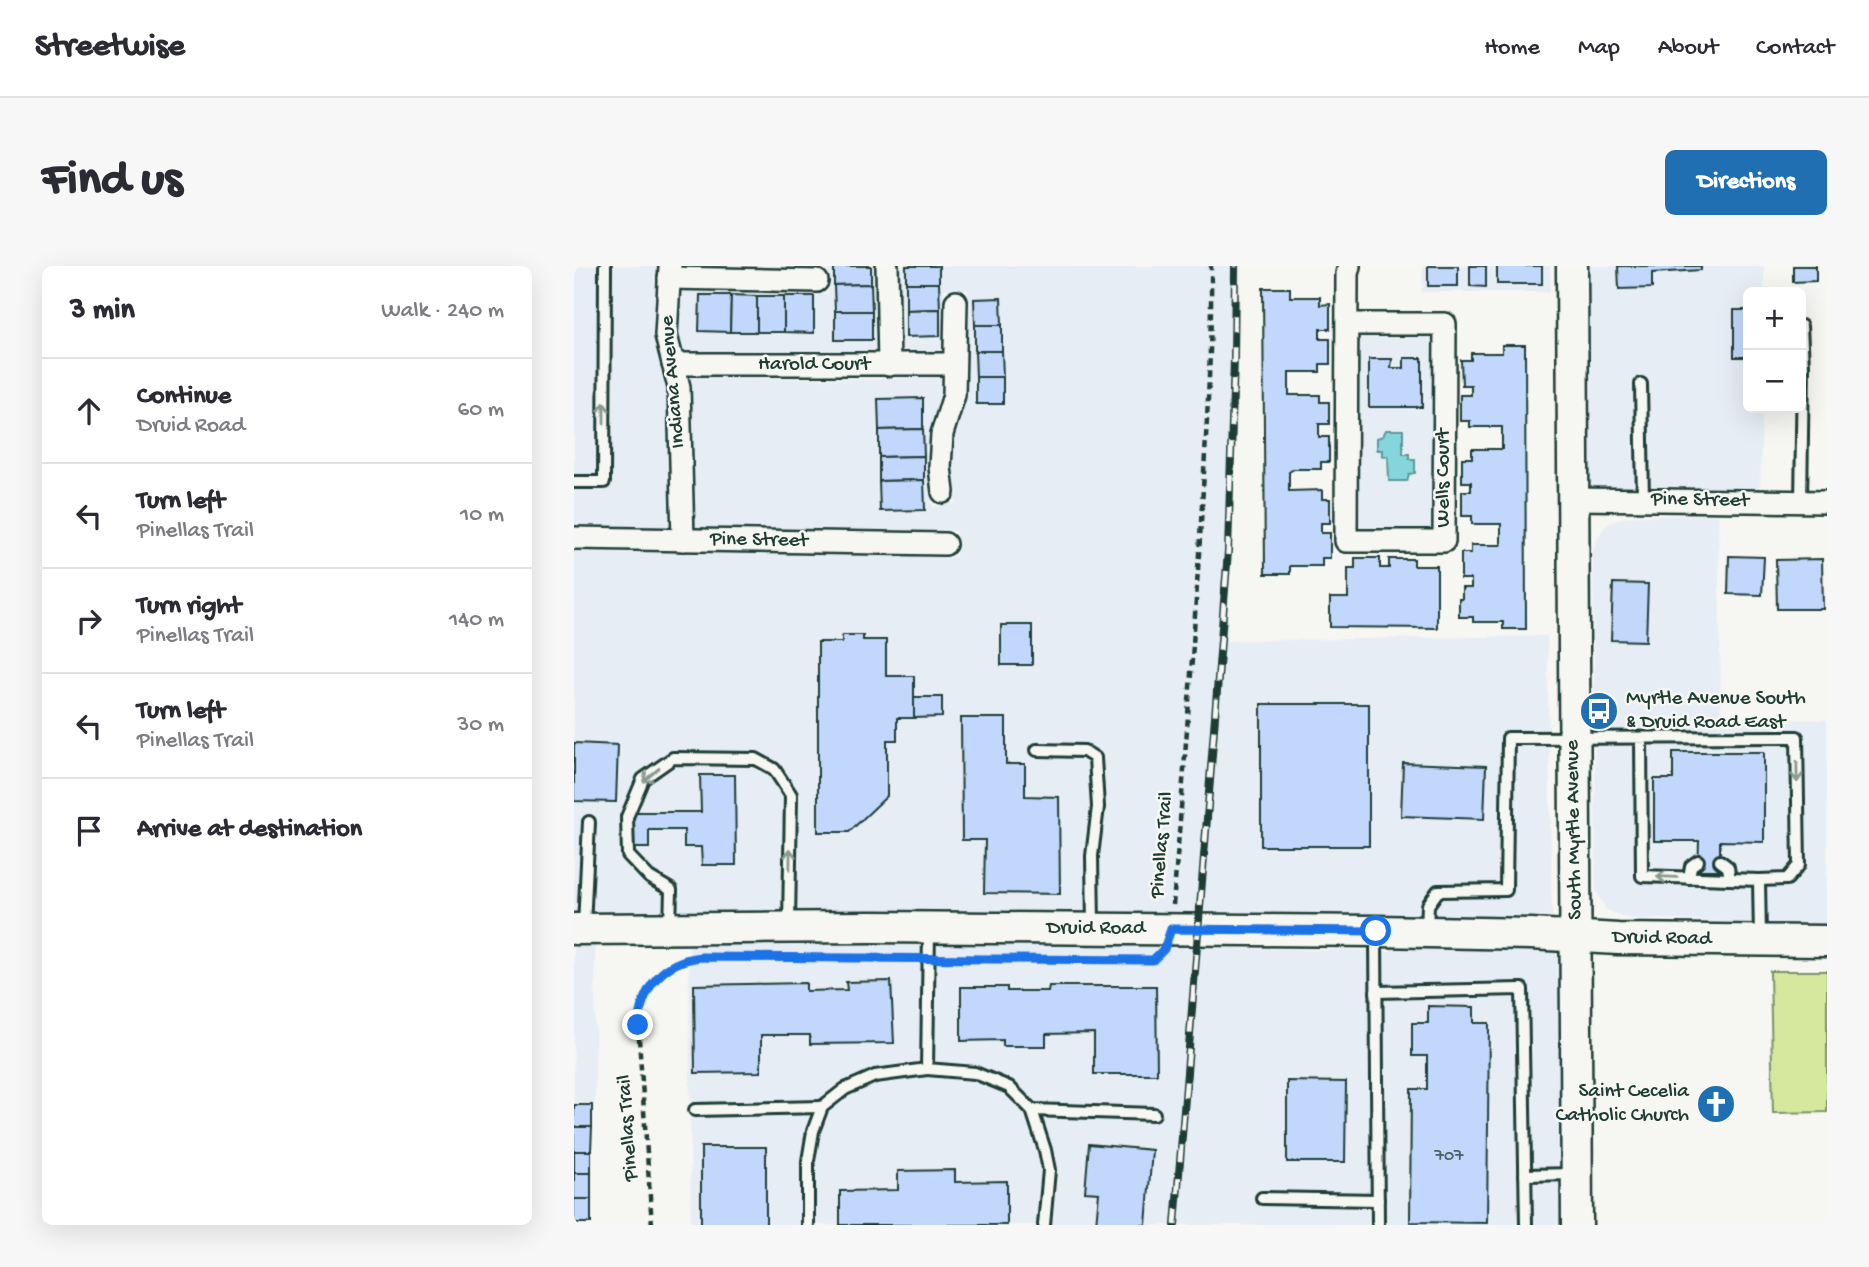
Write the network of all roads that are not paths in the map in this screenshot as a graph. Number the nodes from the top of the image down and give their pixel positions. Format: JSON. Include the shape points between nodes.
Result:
{"nodes":[{"id":1,"x":605,"y":266,"type":"edge"},
{"id":2,"x":887,"y":266,"type":"edge"},
{"id":3,"x":1572,"y":266,"type":"edge"},
{"id":4,"x":1346,"y":269,"type":"edge"},
{"id":5,"x":669,"y":272,"type":"edge"},
{"id":6,"x":817,"y":281,"type":"dead end"},
{"id":7,"x":956,"y":302,"type":"dead end"},
{"id":8,"x":1347,"y":324,"type":"junction"},
{"id":9,"x":1802,"y":350,"type":"edge"},
{"id":10,"x":673,"y":364,"type":"junction"},
{"id":11,"x":954,"y":364,"type":"junction"},
{"id":12,"x":889,"y":365,"type":"junction"},
{"id":13,"x":1641,"y":384,"type":"dead end"},
{"id":14,"x":574,"y":481,"type":"edge"},
{"id":15,"x":943,"y":492,"type":"dead end"},
{"id":16,"x":1573,"y":499,"type":"junction"},
{"id":17,"x":1643,"y":500,"type":"junction"},
{"id":18,"x":1801,"y":502,"type":"junction"},
{"id":19,"x":1827,"y":502,"type":"edge"},
{"id":20,"x":574,"y":538,"type":"edge"},
{"id":21,"x":683,"y":540,"type":"junction"},
{"id":22,"x":945,"y":544,"type":"dead end"},
{"id":23,"x":1574,"y":738,"type":"junction"},
{"id":24,"x":1642,"y":738,"type":"junction"},
{"id":25,"x":1037,"y":750,"type":"dead end"},
{"id":26,"x":589,"y":822,"type":"dead end"},
{"id":27,"x":1698,"y":861,"type":"dead end"},
{"id":28,"x":1720,"y":861,"type":"dead end"},
{"id":29,"x":1689,"y":878,"type":"junction"},
{"id":30,"x":1730,"y":879,"type":"junction"},
{"id":31,"x":1759,"y":880,"type":"junction"},
{"id":32,"x":670,"y":928,"type":"junction"},
{"id":33,"x":789,"y":928,"type":"junction"},
{"id":34,"x":929,"y":928,"type":"junction"},
{"id":35,"x":579,"y":929,"type":"edge"},
{"id":36,"x":1093,"y":929,"type":"junction"},
{"id":37,"x":1376,"y":931,"type":"junction"},
{"id":38,"x":1427,"y":932,"type":"junction"},
{"id":39,"x":1576,"y":937,"type":"junction"},
{"id":40,"x":1760,"y":940,"type":"junction"},
{"id":41,"x":1827,"y":941,"type":"edge"},
{"id":42,"x":1376,"y":992,"type":"junction"},
{"id":43,"x":927,"y":1069,"type":"junction"},
{"id":44,"x":822,"y":1107,"type":"junction"},
{"id":45,"x":695,"y":1110,"type":"dead end"},
{"id":46,"x":1032,"y":1110,"type":"junction"},
{"id":47,"x":1154,"y":1114,"type":"dead end"},
{"id":48,"x":1576,"y":1174,"type":"junction"},
{"id":49,"x":1525,"y":1175,"type":"junction"},
{"id":50,"x":1262,"y":1198,"type":"dead end"},
{"id":51,"x":1378,"y":1200,"type":"junction"},
{"id":52,"x":1526,"y":1224,"type":"edge"},
{"id":53,"x":808,"y":1225,"type":"edge"},
{"id":54,"x":1044,"y":1225,"type":"edge"},
{"id":55,"x":1378,"y":1225,"type":"edge"},
{"id":56,"x":1577,"y":1225,"type":"edge"}],
"edges":[{"from":14,"to":1,"type":"lane","one_way":true,"via":[[604,482]]},
{"from":2,"to":12,"type":"street"},
{"from":3,"to":16,"type":"street","name":"South Myrtle Avenue"},
{"from":4,"to":8,"type":"street","name":"Wells Court"},
{"from":5,"to":6,"type":"street"},
{"from":5,"to":10,"type":"street","name":"Indiana Avenue","via":[[666,335]]},
{"from":7,"to":11,"type":"street"},
{"from":8,"to":8,"type":"street","name":"Wells Court","via":[[1346,541],[1444,541],[1445,324]]},
{"from":9,"to":18,"type":"lane"},
{"from":10,"to":12,"type":"street","name":"Harold Court"},
{"from":10,"to":21,"type":"street","name":"Indiana Avenue","via":[[679,387]]},
{"from":11,"to":12,"type":"street","name":"Harold Court"},
{"from":11,"to":15,"type":"street","via":[[954,395],[942,434]]},
{"from":13,"to":17,"type":"lane"},
{"from":16,"to":17,"type":"street","name":"Pine Street"},
{"from":16,"to":23,"type":"street","name":"South Myrtle Avenue"},
{"from":17,"to":18,"type":"street","name":"Pine Street"},
{"from":18,"to":19,"type":"street","name":"Pine Street"},
{"from":20,"to":21,"type":"street","name":"Pine Street"},
{"from":21,"to":22,"type":"street","name":"Pine Street"},
{"from":23,"to":24,"type":"lane"},
{"from":23,"to":38,"type":"lane","via":[[1508,738],[1506,890],[1438,891],[1427,905]]},
{"from":23,"to":39,"type":"street","name":"South Myrtle Avenue"},
{"from":29,"to":24,"type":"lane","one_way":true,"via":[[1642,876]]},
{"from":24,"to":31,"type":"lane","one_way":true,"via":[[1797,737],[1799,865],[1787,879]]},
{"from":25,"to":36,"type":"lane","via":[[1084,751],[1095,758],[1098,807],[1092,856]]},
{"from":26,"to":35,"type":"lane"},
{"from":27,"to":29,"type":"lane","via":[[1691,866]]},
{"from":28,"to":30,"type":"lane","via":[[1728,867]]},
{"from":29,"to":30,"type":"lane"},
{"from":30,"to":31,"type":"lane"},
{"from":31,"to":40,"type":"lane"},
{"from":32,"to":33,"type":"street","name":"Druid Road"},
{"from":33,"to":32,"type":"lane","one_way":true,"via":[[791,795],[774,769],[756,759],[673,758],[643,779],[627,817],[628,855],[649,877],[671,890]]},
{"from":32,"to":35,"type":"street","name":"Druid Road"},
{"from":33,"to":34,"type":"street","name":"Druid Road"},
{"from":34,"to":36,"type":"street","name":"Druid Road"},
{"from":34,"to":43,"type":"lane"},
{"from":36,"to":37,"type":"street","name":"Druid Road"},
{"from":37,"to":38,"type":"street","name":"Druid Road"},
{"from":37,"to":42,"type":"lane"},
{"from":38,"to":39,"type":"street","name":"Druid Road"},
{"from":39,"to":40,"type":"street","name":"Druid Road"},
{"from":39,"to":48,"type":"street","name":"South Myrtle Avenue"},
{"from":40,"to":41,"type":"street","name":"Druid Road"},
{"from":42,"to":49,"type":"lane","via":[[1522,989]]},
{"from":42,"to":51,"type":"lane"},
{"from":43,"to":44,"type":"lane","via":[[875,1076],[845,1089]]},
{"from":43,"to":46,"type":"lane","via":[[975,1073],[1009,1087]]},
{"from":44,"to":45,"type":"lane"},
{"from":44,"to":53,"type":"lane","via":[[808,1161]]},
{"from":46,"to":47,"type":"lane"},
{"from":46,"to":54,"type":"lane","via":[[1049,1170]]},
{"from":48,"to":49,"type":"lane"},
{"from":48,"to":56,"type":"street","name":"South Myrtle Avenue"},
{"from":49,"to":52,"type":"lane"},
{"from":50,"to":51,"type":"lane"},
{"from":51,"to":55,"type":"lane"}]}
